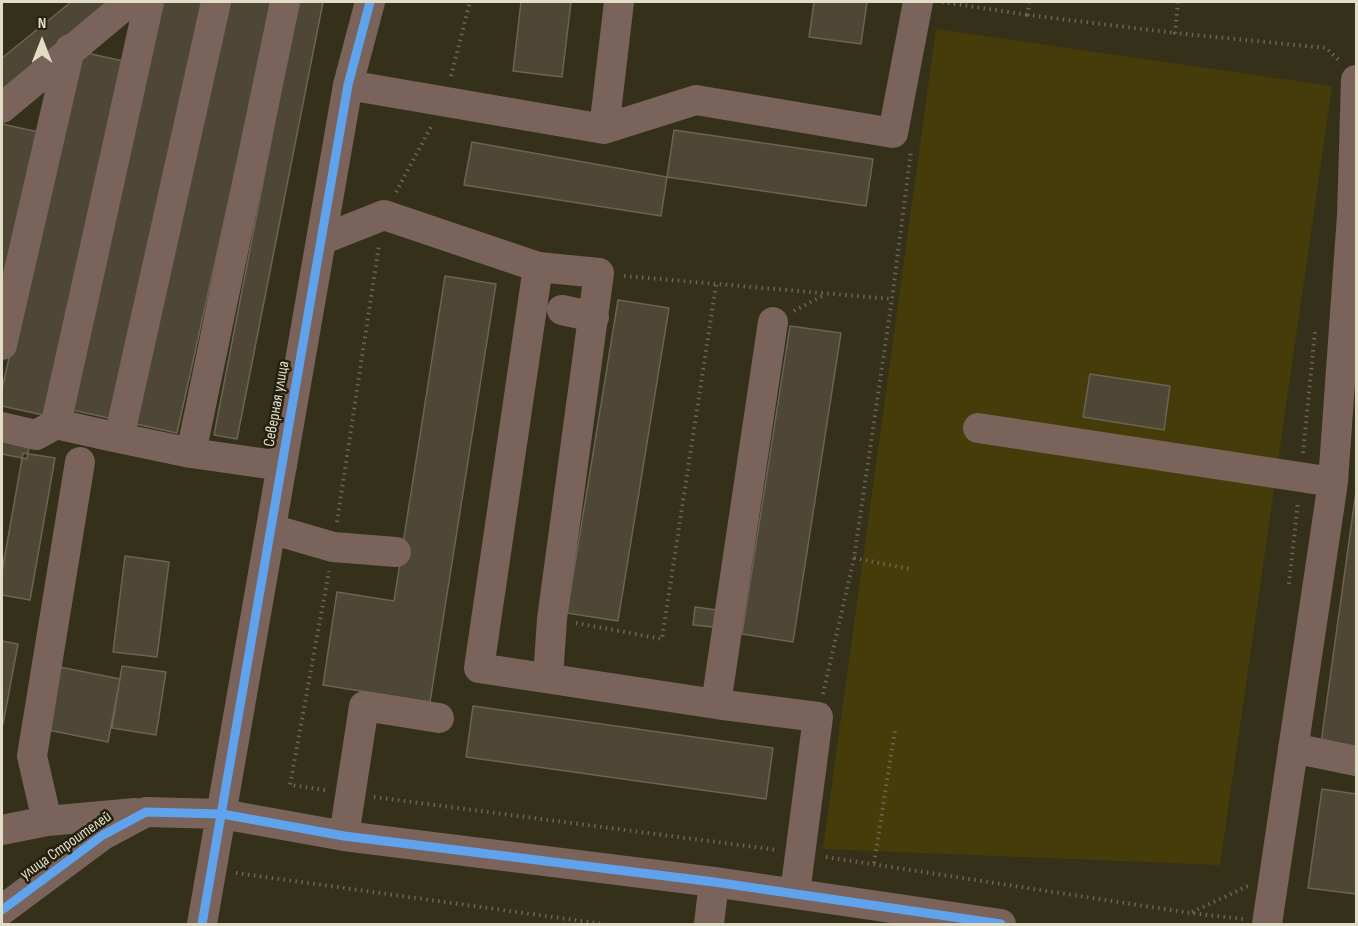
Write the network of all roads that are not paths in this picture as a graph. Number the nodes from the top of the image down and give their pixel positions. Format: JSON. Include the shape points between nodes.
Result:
{"nodes":[{"id":1,"x":129,"y":2,"type":"edge"},
{"id":2,"x":149,"y":2,"type":"edge"},
{"id":3,"x":216,"y":2,"type":"edge"},
{"id":4,"x":285,"y":2,"type":"edge"},
{"id":5,"x":370,"y":2,"type":"edge"},
{"id":6,"x":620,"y":2,"type":"edge"},
{"id":7,"x":918,"y":2,"type":"edge"},
{"id":8,"x":70,"y":49,"type":"junction"},
{"id":9,"x":1356,"y":81,"type":"edge"},
{"id":10,"x":348,"y":86,"type":"junction"},
{"id":11,"x":2,"y":108,"type":"edge"},
{"id":12,"x":604,"y":129,"type":"junction"},
{"id":13,"x":1354,"y":216,"type":"edge"},
{"id":14,"x":321,"y":240,"type":"junction"},
{"id":15,"x":538,"y":267,"type":"junction"},
{"id":16,"x":562,"y":310,"type":"dead end"},
{"id":17,"x":594,"y":317,"type":"junction"},
{"id":18,"x":772,"y":322,"type":"road end"},
{"id":19,"x":2,"y":345,"type":"edge"},
{"id":20,"x":1350,"y":358,"type":"edge"},
{"id":21,"x":56,"y":424,"type":"junction"},
{"id":22,"x":2,"y":427,"type":"edge"},
{"id":23,"x":978,"y":428,"type":"dead end"},
{"id":24,"x":119,"y":438,"type":"junction"},
{"id":25,"x":191,"y":453,"type":"junction"},
{"id":26,"x":81,"y":462,"type":"dead end"},
{"id":27,"x":282,"y":466,"type":"junction"},
{"id":28,"x":1333,"y":482,"type":"junction"},
{"id":29,"x":271,"y":530,"type":"junction"},
{"id":30,"x":396,"y":552,"type":"dead end"},
{"id":31,"x":548,"y":678,"type":"junction"},
{"id":32,"x":716,"y":704,"type":"junction"},
{"id":33,"x":439,"y":718,"type":"dead end"},
{"id":34,"x":1293,"y":748,"type":"junction"},
{"id":35,"x":1356,"y":761,"type":"edge"},
{"id":36,"x":146,"y":812,"type":"junction"},
{"id":37,"x":222,"y":814,"type":"junction"},
{"id":38,"x":47,"y":821,"type":"junction"},
{"id":39,"x":2,"y":830,"type":"edge"},
{"id":40,"x":344,"y":836,"type":"junction"},
{"id":41,"x":714,"y":882,"type":"junction"},
{"id":42,"x":795,"y":893,"type":"junction"},
{"id":43,"x":2,"y":910,"type":"edge"},
{"id":44,"x":202,"y":924,"type":"edge"},
{"id":45,"x":709,"y":924,"type":"edge"},
{"id":46,"x":1001,"y":924,"type":"edge"},
{"id":47,"x":1267,"y":924,"type":"edge"}],
"edges":[{"from":1,"to":8,"type":"street"},
{"from":2,"to":21,"type":"street"},
{"from":3,"to":24,"type":"street"},
{"from":4,"to":25,"type":"street"},
{"from":5,"to":10,"type":"street","name":"Северная улица"},
{"from":6,"to":12,"type":"street"},
{"from":7,"to":12,"type":"street","via":[[893,133],[696,100]]},
{"from":8,"to":11,"type":"street"},
{"from":8,"to":19,"type":"street"},
{"from":9,"to":13,"type":"street"},
{"from":10,"to":12,"type":"street"},
{"from":10,"to":14,"type":"street","name":"Северная улица"},
{"from":13,"to":20,"type":"street"},
{"from":14,"to":15,"type":"street","via":[[384,215]]},
{"from":14,"to":27,"type":"street","name":"Северная улица"},
{"from":15,"to":17,"type":"street","via":[[599,273]]},
{"from":15,"to":31,"type":"street","via":[[479,668]]},
{"from":16,"to":17,"type":"street"},
{"from":17,"to":31,"type":"street","via":[[552,619]]},
{"from":18,"to":32,"type":"street"},
{"from":20,"to":28,"type":"street"},
{"from":21,"to":22,"type":"street","via":[[36,435]]},
{"from":21,"to":24,"type":"street"},
{"from":23,"to":28,"type":"street"},
{"from":24,"to":25,"type":"street"},
{"from":25,"to":27,"type":"street"},
{"from":26,"to":38,"type":"street","via":[[32,756]]},
{"from":27,"to":29,"type":"street","name":"Северная улица"},
{"from":28,"to":34,"type":"street"},
{"from":29,"to":30,"type":"street","via":[[333,547]]},
{"from":29,"to":37,"type":"street","name":"Северная улица"},
{"from":31,"to":32,"type":"street"},
{"from":32,"to":42,"type":"street","via":[[818,717]]},
{"from":33,"to":40,"type":"street","via":[[364,706]]},
{"from":34,"to":35,"type":"street"},
{"from":34,"to":47,"type":"street"},
{"from":36,"to":37,"type":"street","name":"улица Строителей"},
{"from":36,"to":38,"type":"street"},
{"from":36,"to":43,"type":"street","name":"улица Строителей","via":[[103,835]]},
{"from":37,"to":40,"type":"street","name":"улица Строителей"},
{"from":37,"to":44,"type":"street","name":"Северная улица"},
{"from":38,"to":39,"type":"street"},
{"from":40,"to":41,"type":"street","name":"улица Строителей"},
{"from":41,"to":42,"type":"street","name":"улица Строителей"},
{"from":41,"to":45,"type":"street"},
{"from":42,"to":46,"type":"street","name":"улица Строителей"}]}
